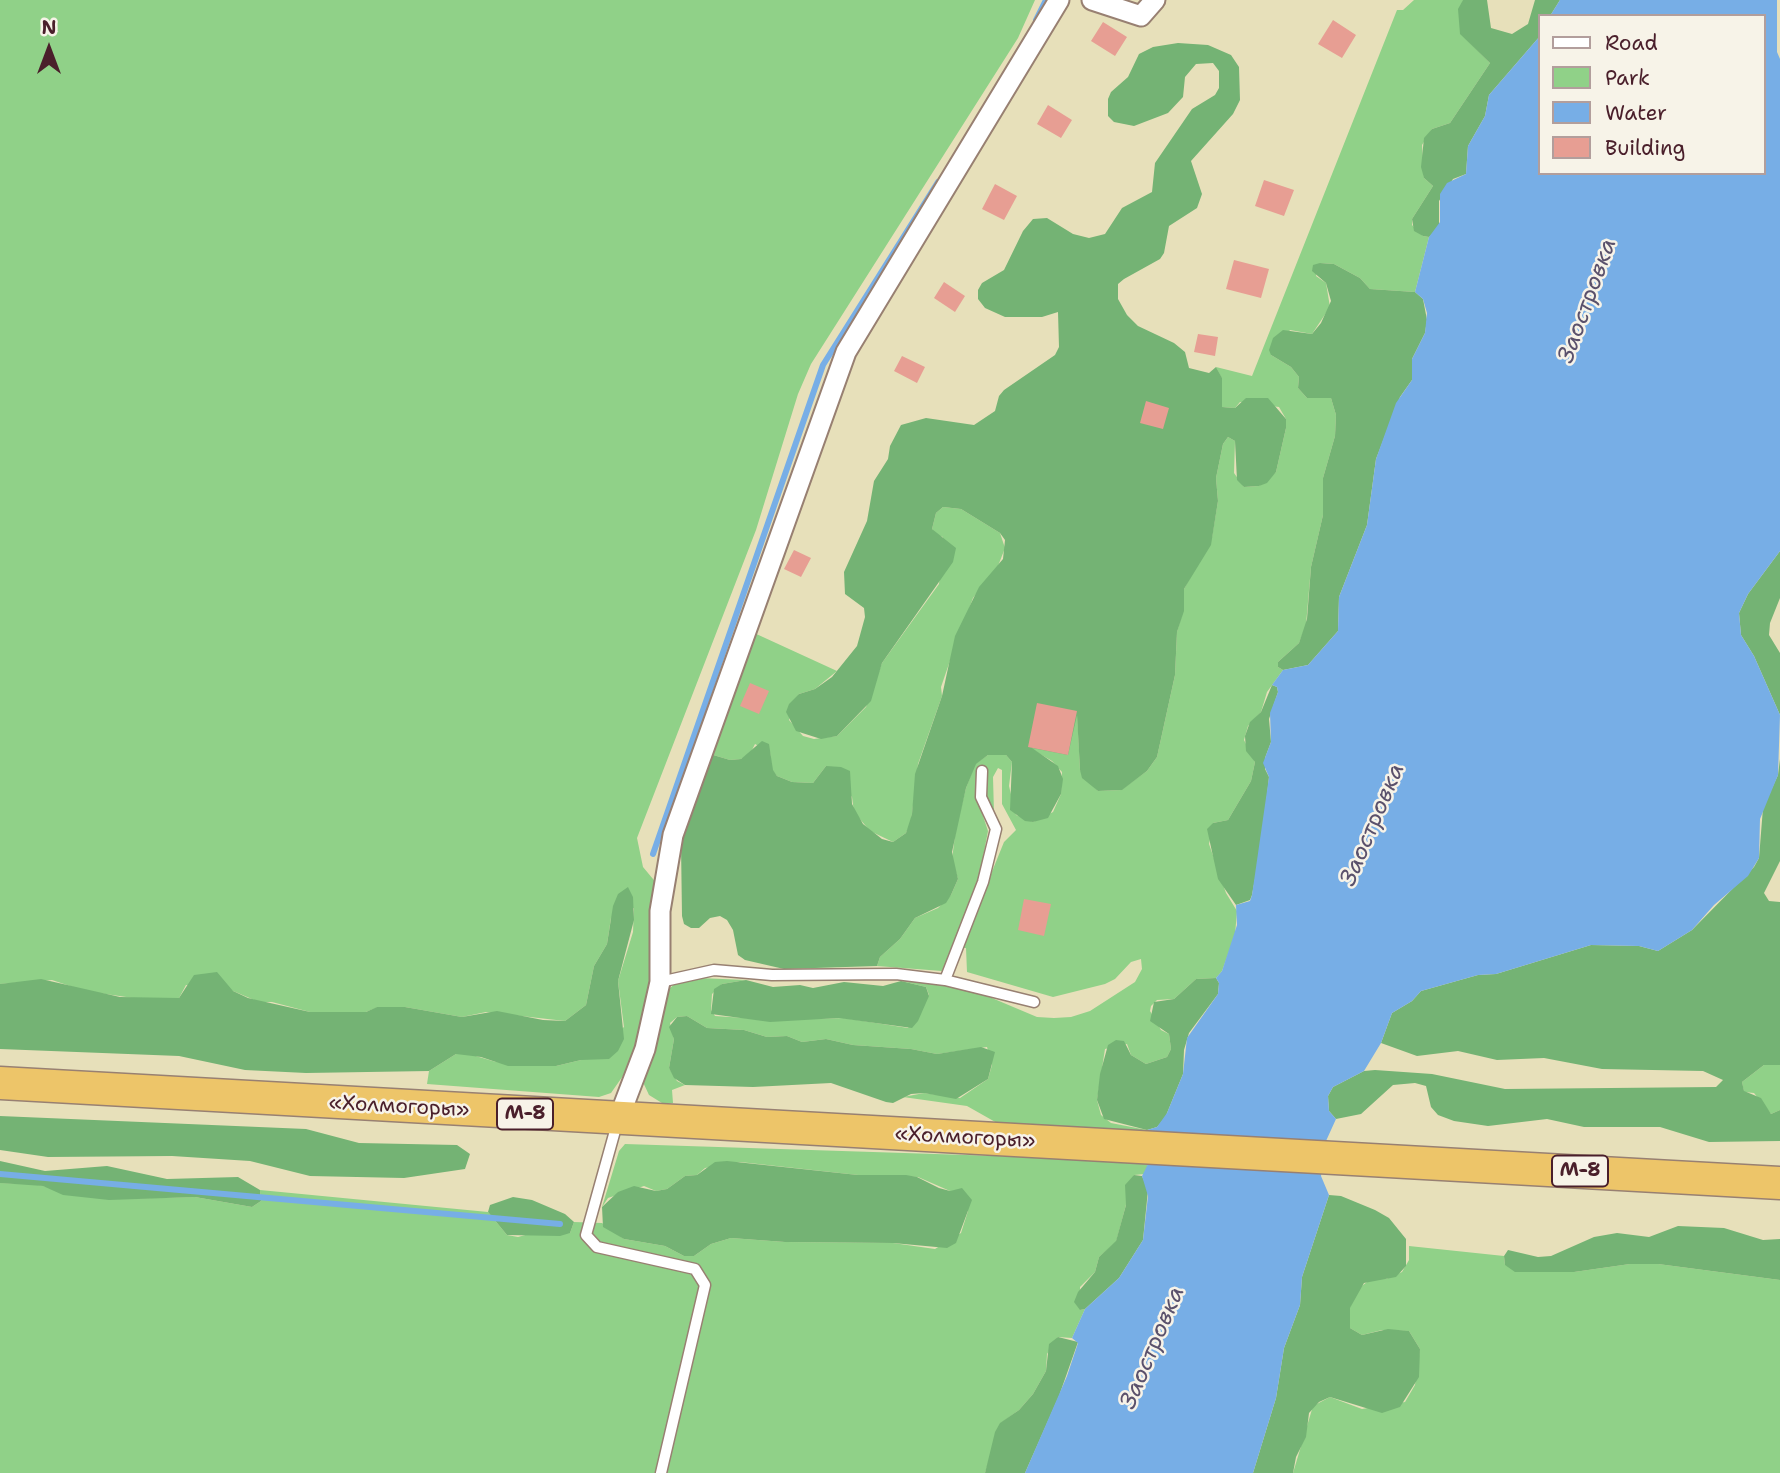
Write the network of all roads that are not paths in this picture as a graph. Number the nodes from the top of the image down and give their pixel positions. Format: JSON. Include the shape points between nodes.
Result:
{"nodes":[{"id":1,"x":1059,"y":0,"type":"edge"},
{"id":2,"x":1092,"y":0,"type":"edge"},
{"id":3,"x":1155,"y":0,"type":"edge"},
{"id":4,"x":982,"y":771,"type":"dead end"},
{"id":5,"x":944,"y":980,"type":"junction"},
{"id":6,"x":660,"y":982,"type":"junction"},
{"id":7,"x":1034,"y":1002,"type":"dead end"},
{"id":8,"x":0,"y":1083,"type":"edge"},
{"id":9,"x":618,"y":1120,"type":"junction"},
{"id":10,"x":1780,"y":1183,"type":"edge"},
{"id":11,"x":661,"y":1473,"type":"edge"}],
"edges":[{"from":1,"to":6,"type":"street","via":[[846,352],[673,835],[660,911]]},
{"from":2,"to":3,"type":"street","via":[[1141,16]]},
{"from":4,"to":5,"type":"lane","via":[[981,797],[996,829],[983,882]]},
{"from":5,"to":6,"type":"lane","via":[[897,974],[772,975],[714,970]]},
{"from":5,"to":7,"type":"lane"},
{"from":6,"to":9,"type":"street","via":[[645,1049]]},
{"from":8,"to":9,"type":"highway","name":"«Холмогоры»","number":"М-8"},
{"from":9,"to":10,"type":"highway","name":"«Холмогоры»","number":"М-8"},
{"from":9,"to":11,"type":"lane","via":[[586,1235],[597,1247],[695,1269],[705,1284]]}]}
